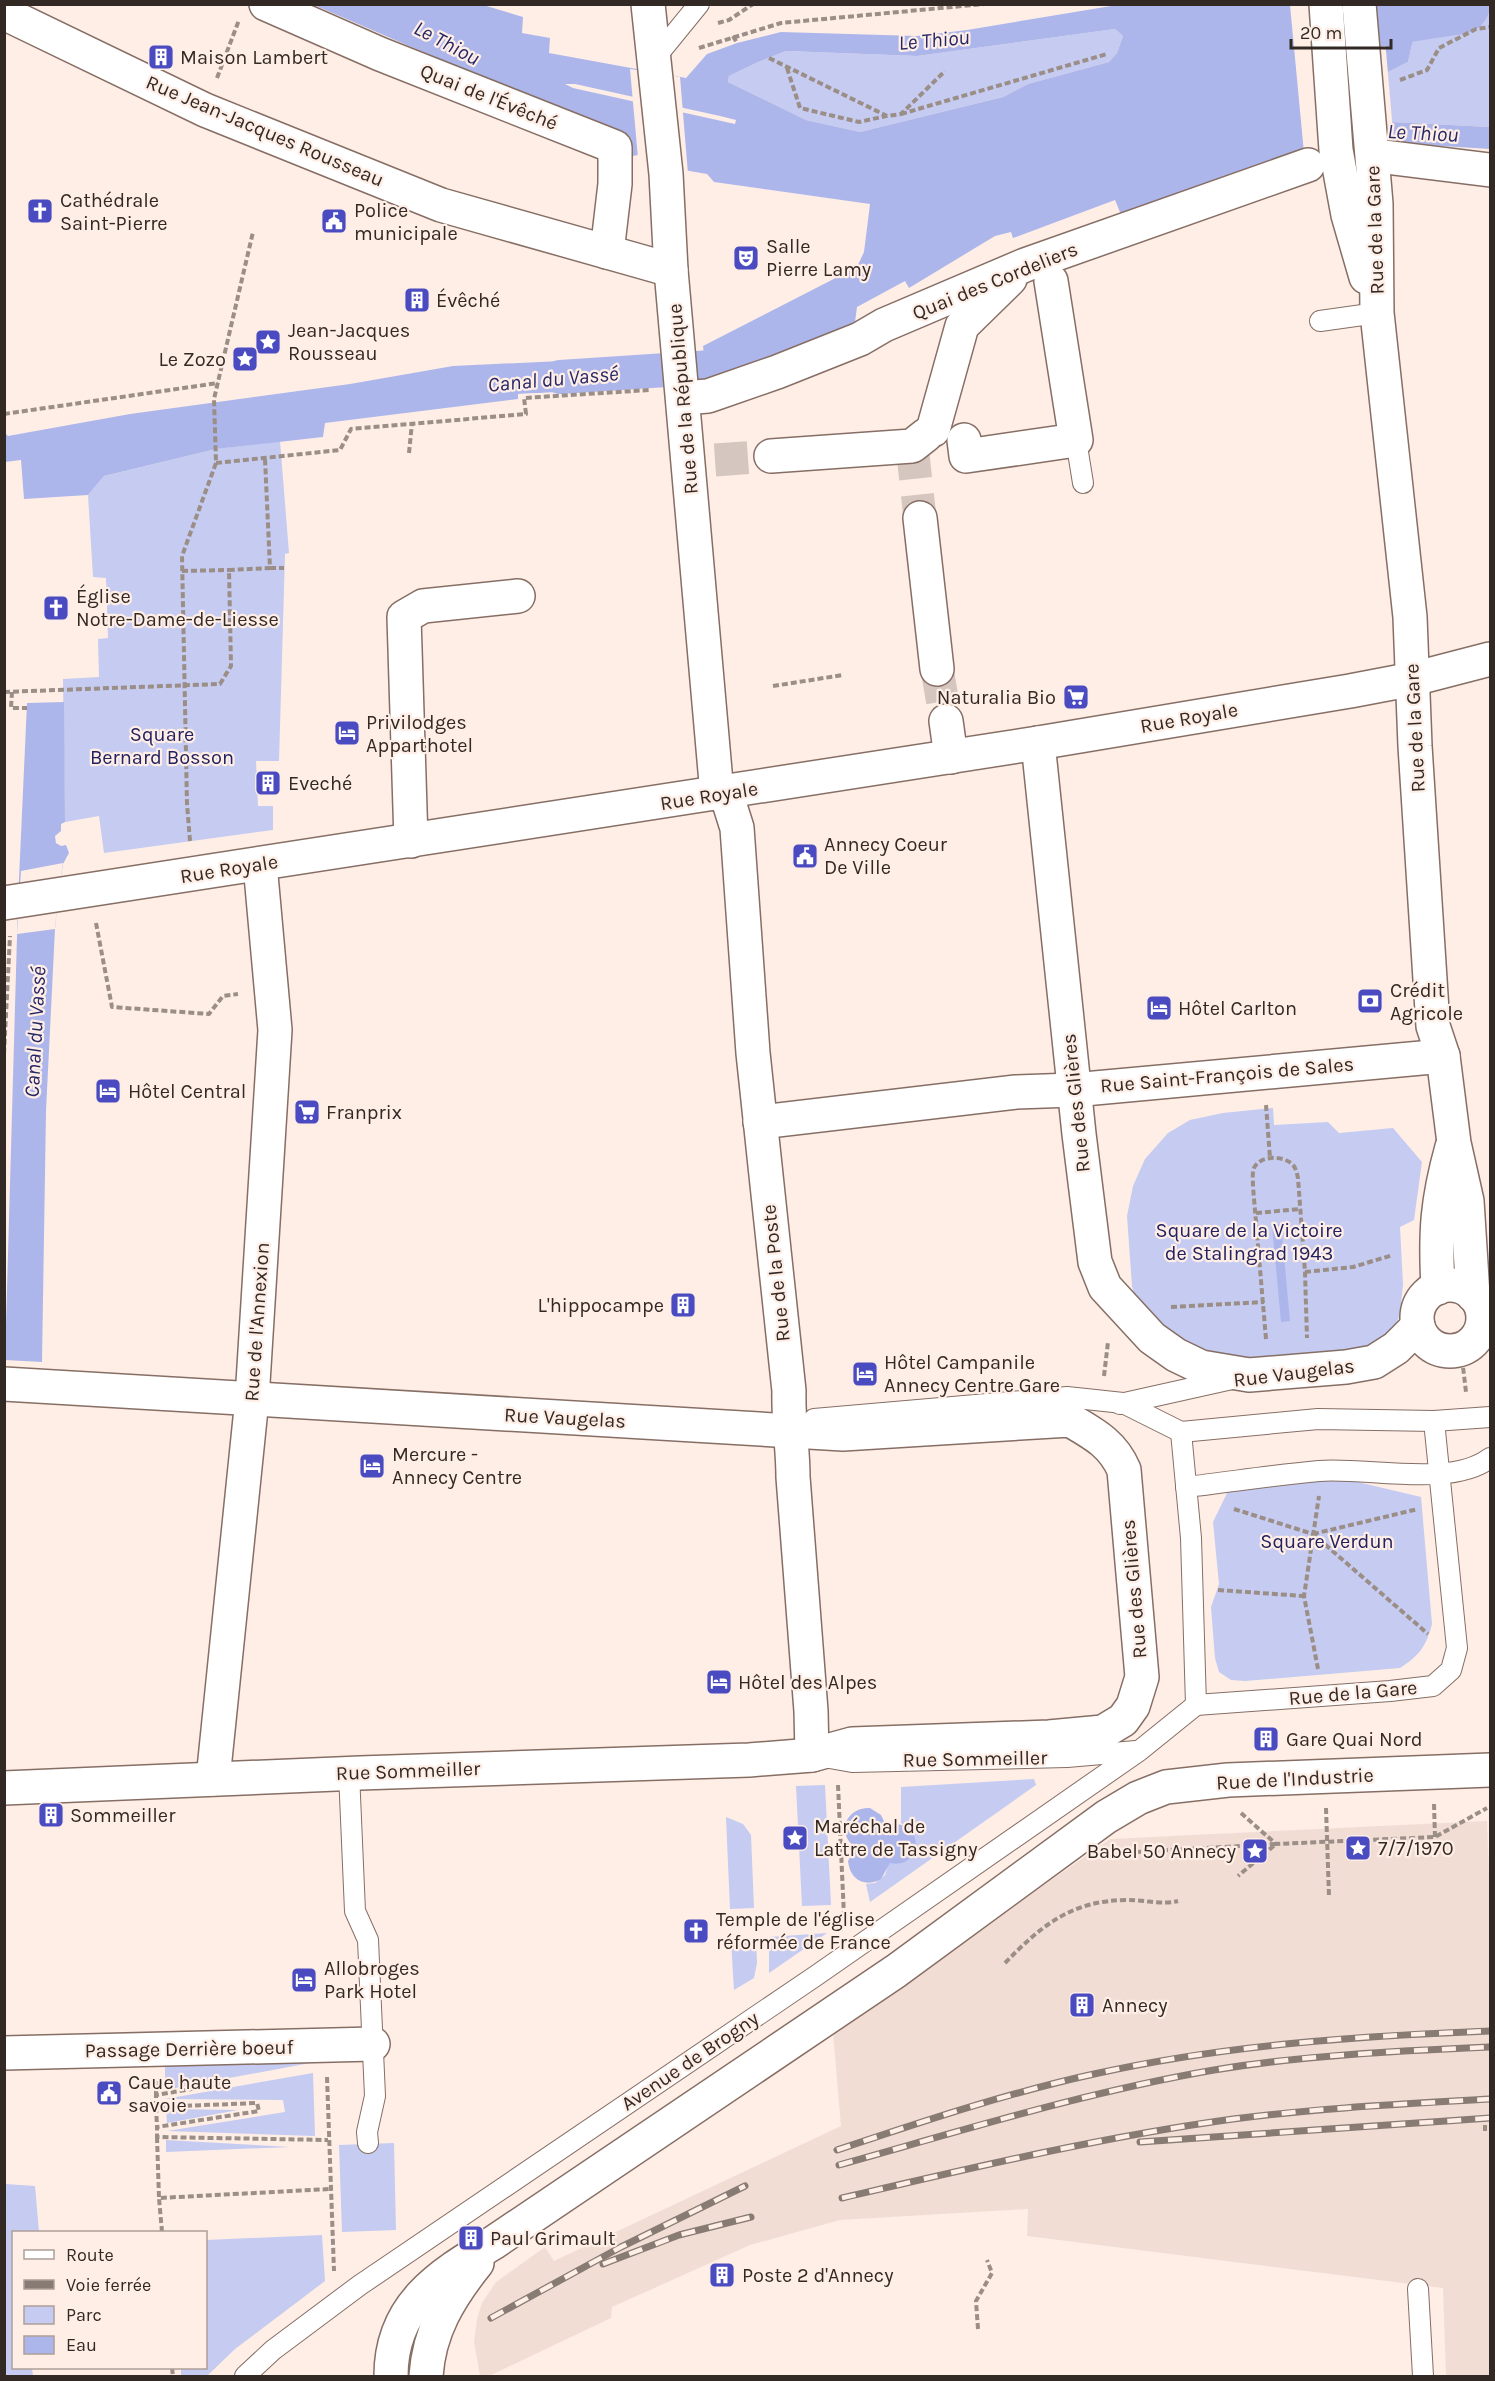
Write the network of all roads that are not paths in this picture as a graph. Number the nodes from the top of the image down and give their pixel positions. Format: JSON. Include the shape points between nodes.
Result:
{"nodes":[{"id":1,"x":648,"y":4,"type":"edge"},
{"id":2,"x":699,"y":4,"type":"edge"},
{"id":3,"x":1326,"y":4,"type":"edge"},
{"id":4,"x":1359,"y":4,"type":"edge"},
{"id":5,"x":253,"y":10,"type":"edge"},
{"id":6,"x":4,"y":13,"type":"edge"},
{"id":7,"x":656,"y":66,"type":"junction"},
{"id":8,"x":1378,"y":151,"type":"junction"},
{"id":9,"x":1308,"y":165,"type":"dead end"},
{"id":10,"x":1491,"y":170,"type":"edge"},
{"id":11,"x":1361,"y":206,"type":"junction"},
{"id":12,"x":607,"y":252,"type":"junction"},
{"id":13,"x":671,"y":270,"type":"junction"},
{"id":14,"x":1038,"y":273,"type":"junction"},
{"id":15,"x":1377,"y":313,"type":"junction"},
{"id":16,"x":906,"y":317,"type":"junction"},
{"id":17,"x":1320,"y":321,"type":"dead end"},
{"id":18,"x":962,"y":326,"type":"junction"},
{"id":19,"x":683,"y":393,"type":"junction"},
{"id":20,"x":964,"y":440,"type":"dead end"},
{"id":21,"x":1076,"y":440,"type":"junction"},
{"id":22,"x":771,"y":456,"type":"tunnel mouth"},
{"id":23,"x":1083,"y":483,"type":"dead end"},
{"id":24,"x":920,"y":518,"type":"tunnel mouth"},
{"id":25,"x":518,"y":596,"type":"dead end"},
{"id":26,"x":1491,"y":659,"type":"edge"},
{"id":27,"x":937,"y":669,"type":"tunnel mouth"},
{"id":28,"x":1413,"y":679,"type":"junction"},
{"id":29,"x":946,"y":721,"type":"tunnel mouth"},
{"id":30,"x":1038,"y":743,"type":"junction"},
{"id":31,"x":951,"y":757,"type":"junction"},
{"id":32,"x":721,"y":794,"type":"junction"},
{"id":33,"x":411,"y":841,"type":"junction"},
{"id":34,"x":260,"y":864,"type":"junction"},
{"id":35,"x":11,"y":902,"type":"edge"},
{"id":36,"x":1443,"y":1056,"type":"junction"},
{"id":37,"x":1073,"y":1090,"type":"junction"},
{"id":38,"x":760,"y":1122,"type":"junction"},
{"id":39,"x":1454,"y":1143,"type":"junction"},
{"id":40,"x":1438,"y":1288,"type":"junction"},
{"id":41,"x":1482,"y":1325,"type":"edge"},
{"id":42,"x":1418,"y":1326,"type":"junction"},
{"id":43,"x":4,"y":1373,"type":"edge"},
{"id":44,"x":1249,"y":1375,"type":"junction"},
{"id":45,"x":4,"y":1384,"type":"edge"},
{"id":46,"x":253,"y":1395,"type":"junction"},
{"id":47,"x":1118,"y":1403,"type":"junction"},
{"id":48,"x":1491,"y":1417,"type":"edge"},
{"id":49,"x":1070,"y":1420,"type":"junction"},
{"id":50,"x":1434,"y":1421,"type":"junction"},
{"id":51,"x":790,"y":1426,"type":"junction"},
{"id":52,"x":1181,"y":1432,"type":"junction"},
{"id":53,"x":1491,"y":1458,"type":"edge"},
{"id":54,"x":1439,"y":1474,"type":"junction"},
{"id":55,"x":1186,"y":1487,"type":"junction"},
{"id":56,"x":1196,"y":1705,"type":"junction"},
{"id":57,"x":1103,"y":1732,"type":"joint"},
{"id":58,"x":1139,"y":1751,"type":"junction"},
{"id":59,"x":812,"y":1755,"type":"junction"},
{"id":60,"x":1491,"y":1770,"type":"edge"},
{"id":61,"x":349,"y":1773,"type":"junction"},
{"id":62,"x":213,"y":1779,"type":"junction"},
{"id":63,"x":4,"y":1788,"type":"edge"},
{"id":64,"x":1107,"y":1818,"type":"joint"},
{"id":65,"x":373,"y":2044,"type":"junction"},
{"id":66,"x":4,"y":2053,"type":"edge"},
{"id":67,"x":367,"y":2137,"type":"dead end"},
{"id":68,"x":493,"y":2243,"type":"junction"},
{"id":69,"x":1418,"y":2289,"type":"dead end"},
{"id":70,"x":245,"y":2376,"type":"edge"},
{"id":71,"x":391,"y":2376,"type":"edge"},
{"id":72,"x":426,"y":2376,"type":"edge"},
{"id":73,"x":1423,"y":2376,"type":"edge"}],
"edges":[{"from":1,"to":7,"type":"street","name":"Rue de la République"},
{"from":2,"to":7,"type":"lane"},
{"from":3,"to":11,"type":"street","name":"Rue de la Gare","via":[[1336,150]]},
{"from":4,"to":8,"type":"street","name":"Rue de la Gare","via":[[1366,88]]},
{"from":5,"to":12,"type":"street","name":"Quai de l'Évêché","via":[[380,54],[615,147]]},
{"from":6,"to":12,"type":"street","name":"Rue Jean-Jacques Rousseau","via":[[206,110],[441,205]]},
{"from":7,"to":13,"type":"street","name":"Rue de la République"},
{"from":8,"to":10,"type":"street"},
{"from":8,"to":11,"type":"street","name":"Rue de la Gare"},
{"from":9,"to":14,"type":"street","name":"Quai des Cordeliers"},
{"from":11,"to":15,"type":"street","name":"Rue de la Gare"},
{"from":12,"to":13,"type":"street","name":"Rue Jean-Jacques Rousseau"},
{"from":13,"to":19,"type":"street","name":"Rue de la République"},
{"from":14,"to":16,"type":"street","name":"Quai des Cordeliers"},
{"from":14,"to":18,"type":"street"},
{"from":14,"to":21,"type":"street"},
{"from":15,"to":17,"type":"lane"},
{"from":15,"to":28,"type":"street","name":"Rue de la Gare","via":[[1410,617]]},
{"from":16,"to":18,"type":"street"},
{"from":16,"to":19,"type":"street","name":"Quai des Cordeliers","via":[[860,339],[708,396]]},
{"from":18,"to":22,"type":"street","via":[[924,437]]},
{"from":19,"to":32,"type":"street","name":"Rue de la République","via":[[702,463]]},
{"from":20,"to":21,"type":"street","via":[[966,456]]},
{"from":21,"to":23,"type":"lane"},
{"from":24,"to":27,"type":"street"},
{"from":25,"to":33,"type":"street","via":[[423,606],[404,617]]},
{"from":26,"to":28,"type":"street","name":"Rue Royale"},
{"from":28,"to":30,"type":"street","name":"Rue Royale"},
{"from":28,"to":36,"type":"street","name":"Rue de la Gare","via":[[1433,1026]]},
{"from":29,"to":31,"type":"street"},
{"from":30,"to":31,"type":"street","name":"Rue Royale"},
{"from":30,"to":37,"type":"street","name":"Rue des Glières"},
{"from":31,"to":32,"type":"street","name":"Rue Royale"},
{"from":32,"to":33,"type":"street","name":"Rue Royale"},
{"from":32,"to":38,"type":"street","name":"Rue de la Poste","via":[[737,828]]},
{"from":33,"to":34,"type":"street","name":"Rue Royale"},
{"from":34,"to":35,"type":"street","name":"Rue Royale"},
{"from":34,"to":46,"type":"street","name":"Rue de l'Annexion","via":[[275,1030]]},
{"from":36,"to":37,"type":"street","name":"Rue Saint-François de Sales"},
{"from":36,"to":39,"type":"street","name":"Rue de la Gare"},
{"from":37,"to":38,"type":"street","name":"Rue Saint-François de Sales","via":[[1016,1092]]},
{"from":37,"to":44,"type":"street","name":"Rue des Glières","via":[[1095,1262],[1105,1287],[1152,1338],[1176,1355],[1201,1367]]},
{"from":38,"to":51,"type":"street","name":"Rue de la Poste"},
{"from":39,"to":40,"type":"street","name":"Rue de la Gare","via":[[1437,1211]]},
{"from":39,"to":41,"type":"street","name":"Rue de la Gare","via":[[1469,1214]]},
{"from":40,"to":41,"type":"street","via":[[1457,1286]]},
{"from":40,"to":42,"type":"street","via":[[1421,1303]]},
{"from":41,"to":42,"type":"street","via":[[1455,1351],[1439,1350],[1426,1340]]},
{"from":42,"to":44,"type":"street","name":"Rue Vaugelas","via":[[1389,1354],[1374,1362]]},
{"from":43,"to":46,"type":"lane","name":"Rue Vaugelas"},
{"from":44,"to":47,"type":"lane","name":"Rue Vaugelas"},
{"from":45,"to":46,"type":"street","name":"Rue Vaugelas"},
{"from":46,"to":51,"type":"street","name":"Rue Vaugelas"},
{"from":46,"to":62,"type":"street","name":"Rue de l'Annexion"},
{"from":47,"to":49,"type":"lane","name":"Rue Vaugelas"},
{"from":47,"to":51,"type":"lane","name":"Rue Vaugelas","via":[[1068,1397]]},
{"from":47,"to":52,"type":"lane","name":"Rue Vaugelas"},
{"from":48,"to":50,"type":"lane"},
{"from":49,"to":51,"type":"street","name":"Rue Vaugelas","via":[[843,1434]]},
{"from":49,"to":57,"type":"street","name":"Rue des Glières","via":[[1103,1439],[1118,1455],[1124,1470],[1142,1677],[1133,1706],[1123,1720]]},
{"from":50,"to":52,"type":"lane","via":[[1318,1419]]},
{"from":50,"to":54,"type":"lane","name":"Rue de la Gare"},
{"from":51,"to":59,"type":"street","name":"Rue de la Poste"},
{"from":52,"to":55,"type":"lane"},
{"from":53,"to":54,"type":"lane","via":[[1480,1466]]},
{"from":54,"to":55,"type":"lane","via":[[1321,1471]]},
{"from":54,"to":56,"type":"lane","name":"Rue de la Gare","via":[[1457,1648],[1450,1670],[1433,1686]]},
{"from":55,"to":56,"type":"lane"},
{"from":56,"to":58,"type":"lane","name":"Avenue de Brogny"},
{"from":57,"to":59,"type":"street","name":"Rue Sommeiller","via":[[852,1744]]},
{"from":58,"to":59,"type":"lane","name":"Rue Sommeiller","via":[[852,1762]]},
{"from":58,"to":70,"type":"lane","name":"Avenue de Brogny","via":[[347,2295]]},
{"from":59,"to":61,"type":"street","name":"Rue Sommeiller","via":[[737,1761]]},
{"from":60,"to":64,"type":"street","name":"Rue de l'Industrie","via":[[1228,1780],[1166,1787],[1138,1798]]},
{"from":61,"to":62,"type":"street","name":"Rue Sommeiller"},
{"from":61,"to":65,"type":"lane","via":[[355,1911],[368,1940]]},
{"from":62,"to":63,"type":"street","name":"Rue Sommeiller"},
{"from":64,"to":68,"type":"street","name":"Avenue de Brogny","via":[[896,1971]]},
{"from":65,"to":66,"type":"street","name":"Passage Derrière boeuf"},
{"from":65,"to":67,"type":"lane","via":[[375,2096]]},
{"from":68,"to":71,"type":"street","name":"Avenue de Brogny","via":[[443,2274],[411,2309],[394,2344]]},
{"from":68,"to":72,"type":"street","via":[[457,2288],[438,2320],[429,2346]]},
{"from":69,"to":73,"type":"lane"}]}
